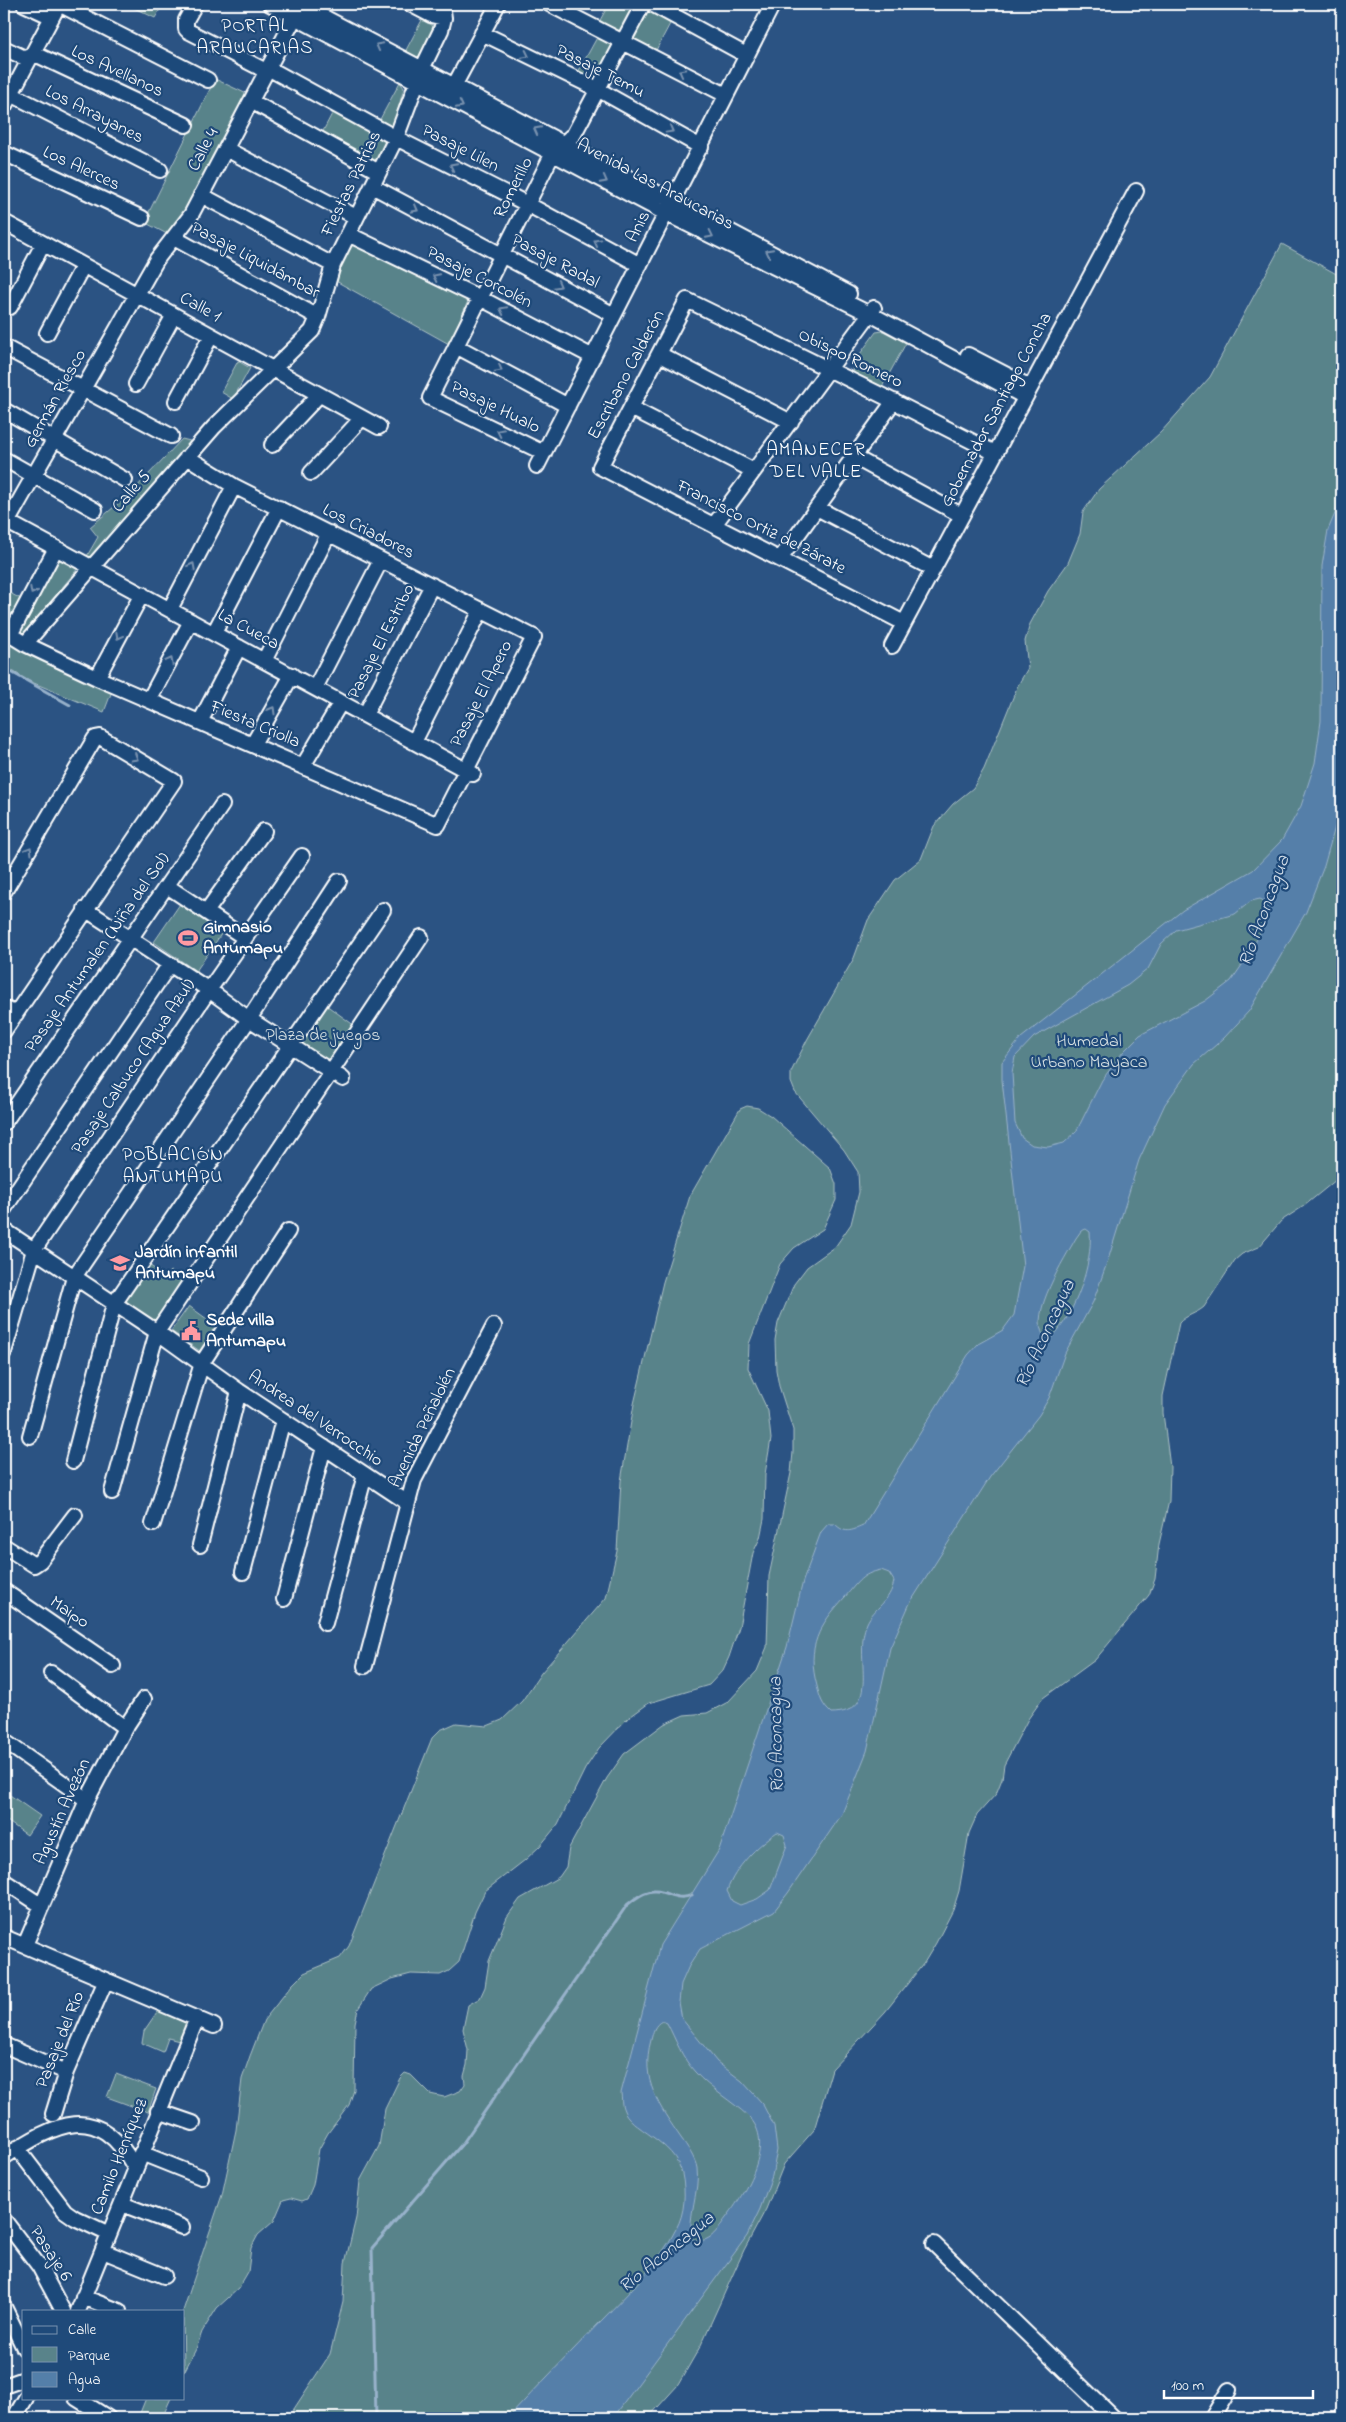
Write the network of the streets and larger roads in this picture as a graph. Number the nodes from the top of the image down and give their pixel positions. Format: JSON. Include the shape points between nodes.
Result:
{"nodes":[{"id":1,"x":24,"y":4,"type":"edge"},
{"id":2,"x":59,"y":4,"type":"edge"},
{"id":3,"x":195,"y":4,"type":"edge"},
{"id":4,"x":270,"y":4,"type":"edge"},
{"id":5,"x":410,"y":4,"type":"edge"},
{"id":6,"x":498,"y":4,"type":"edge"},
{"id":7,"x":549,"y":4,"type":"edge"},
{"id":8,"x":643,"y":4,"type":"edge"},
{"id":9,"x":652,"y":4,"type":"edge"},
{"id":10,"x":770,"y":5,"type":"edge"},
{"id":11,"x":297,"y":10,"type":"edge"},
{"id":12,"x":443,"y":11,"type":"edge"},
{"id":13,"x":52,"y":17,"type":"junction"},
{"id":14,"x":482,"y":33,"type":"junction"},
{"id":15,"x":623,"y":41,"type":"junction"},
{"id":16,"x":4,"y":48,"type":"edge"},
{"id":17,"x":746,"y":55,"type":"junction"},
{"id":18,"x":31,"y":56,"type":"junction"},
{"id":19,"x":267,"y":69,"type":"junction"},
{"id":20,"x":422,"y":69,"type":"junction"},
{"id":21,"x":208,"y":80,"type":"dead end"},
{"id":22,"x":417,"y":82,"type":"junction"},
{"id":23,"x":454,"y":86,"type":"junction"},
{"id":24,"x":599,"y":90,"type":"junction"},
{"id":25,"x":726,"y":95,"type":"junction"},
{"id":26,"x":250,"y":101,"type":"junction"},
{"id":27,"x":6,"y":102,"type":"edge"},
{"id":28,"x":186,"y":125,"type":"dead end"},
{"id":29,"x":396,"y":138,"type":"junction"},
{"id":30,"x":700,"y":147,"type":"junction"},
{"id":31,"x":226,"y":149,"type":"junction"},
{"id":32,"x":558,"y":149,"type":"junction"},
{"id":33,"x":4,"y":153,"type":"edge"},
{"id":34,"x":160,"y":170,"type":"dead end"},
{"id":35,"x":379,"y":172,"type":"junction"},
{"id":36,"x":372,"y":186,"type":"junction"},
{"id":37,"x":1136,"y":191,"type":"dead end"},
{"id":38,"x":201,"y":195,"type":"junction"},
{"id":39,"x":527,"y":204,"type":"junction"},
{"id":40,"x":670,"y":208,"type":"junction"},
{"id":41,"x":356,"y":217,"type":"junction"},
{"id":42,"x":142,"y":218,"type":"dead end"},
{"id":43,"x":4,"y":222,"type":"edge"},
{"id":44,"x":348,"y":234,"type":"junction"},
{"id":45,"x":174,"y":238,"type":"junction"},
{"id":46,"x":44,"y":244,"type":"junction"},
{"id":47,"x":502,"y":255,"type":"junction"},
{"id":48,"x":333,"y":265,"type":"junction"},
{"id":49,"x":640,"y":265,"type":"junction"},
{"id":50,"x":83,"y":266,"type":"junction"},
{"id":51,"x":136,"y":295,"type":"junction"},
{"id":52,"x":480,"y":298,"type":"junction"},
{"id":53,"x":687,"y":300,"type":"joint"},
{"id":54,"x":10,"y":308,"type":"dead end"},
{"id":55,"x":873,"y":311,"type":"junction"},
{"id":56,"x":174,"y":315,"type":"junction"},
{"id":57,"x":614,"y":315,"type":"junction"},
{"id":58,"x":318,"y":317,"type":"junction"},
{"id":59,"x":47,"y":333,"type":"dead end"},
{"id":60,"x":211,"y":336,"type":"junction"},
{"id":61,"x":456,"y":346,"type":"junction"},
{"id":62,"x":4,"y":347,"type":"edge"},
{"id":63,"x":659,"y":354,"type":"junction"},
{"id":64,"x":593,"y":357,"type":"junction"},
{"id":65,"x":274,"y":370,"type":"junction"},
{"id":66,"x":830,"y":370,"type":"junction"},
{"id":67,"x":136,"y":384,"type":"dead end"},
{"id":68,"x":82,"y":390,"type":"junction"},
{"id":69,"x":1027,"y":392,"type":"junction"},
{"id":70,"x":319,"y":395,"type":"junction"},
{"id":71,"x":430,"y":398,"type":"joint"},
{"id":72,"x":176,"y":401,"type":"dead end"},
{"id":73,"x":894,"y":401,"type":"junction"},
{"id":74,"x":568,"y":406,"type":"junction"},
{"id":75,"x":631,"y":408,"type":"junction"},
{"id":76,"x":4,"y":410,"type":"edge"},
{"id":77,"x":362,"y":418,"type":"junction"},
{"id":78,"x":791,"y":422,"type":"junction"},
{"id":79,"x":378,"y":427,"type":"dead end"},
{"id":80,"x":171,"y":436,"type":"dead end"},
{"id":81,"x":55,"y":439,"type":"junction"},
{"id":82,"x":272,"y":445,"type":"dead end"},
{"id":83,"x":544,"y":453,"type":"junction"},
{"id":84,"x":995,"y":453,"type":"junction"},
{"id":85,"x":187,"y":457,"type":"junction"},
{"id":86,"x":854,"y":457,"type":"junction"},
{"id":87,"x":4,"y":459,"type":"edge"},
{"id":88,"x":537,"y":466,"type":"dead end"},
{"id":89,"x":600,"y":467,"type":"joint"},
{"id":90,"x":754,"y":470,"type":"junction"},
{"id":91,"x":311,"y":473,"type":"dead end"},
{"id":92,"x":34,"y":476,"type":"junction"},
{"id":93,"x":125,"y":480,"type":"dead end"},
{"id":94,"x":234,"y":486,"type":"junction"},
{"id":95,"x":279,"y":508,"type":"junction"},
{"id":96,"x":817,"y":508,"type":"junction"},
{"id":97,"x":95,"y":510,"type":"dead end"},
{"id":98,"x":961,"y":515,"type":"junction"},
{"id":99,"x":5,"y":523,"type":"edge"},
{"id":100,"x":714,"y":525,"type":"junction"},
{"id":101,"x":329,"y":534,"type":"junction"},
{"id":102,"x":56,"y":548,"type":"junction"},
{"id":103,"x":780,"y":559,"type":"junction"},
{"id":104,"x":381,"y":560,"type":"junction"},
{"id":105,"x":91,"y":567,"type":"junction"},
{"id":106,"x":933,"y":569,"type":"junction"},
{"id":107,"x":432,"y":585,"type":"junction"},
{"id":108,"x":142,"y":594,"type":"junction"},
{"id":109,"x":170,"y":609,"type":"junction"},
{"id":110,"x":481,"y":610,"type":"junction"},
{"id":111,"x":191,"y":621,"type":"junction"},
{"id":112,"x":904,"y":623,"type":"junction"},
{"id":113,"x":7,"y":633,"type":"edge"},
{"id":114,"x":214,"y":634,"type":"junction"},
{"id":115,"x":534,"y":637,"type":"joint"},
{"id":116,"x":25,"y":644,"type":"junction"},
{"id":117,"x":892,"y":646,"type":"dead end"},
{"id":118,"x":239,"y":647,"type":"junction"},
{"id":119,"x":264,"y":660,"type":"junction"},
{"id":120,"x":292,"y":675,"type":"junction"},
{"id":121,"x":97,"y":678,"type":"junction"},
{"id":122,"x":316,"y":688,"type":"junction"},
{"id":123,"x":149,"y":700,"type":"junction"},
{"id":124,"x":341,"y":702,"type":"junction"},
{"id":125,"x":365,"y":715,"type":"junction"},
{"id":126,"x":200,"y":722,"type":"junction"},
{"id":127,"x":414,"y":742,"type":"junction"},
{"id":128,"x":253,"y":744,"type":"junction"},
{"id":129,"x":303,"y":766,"type":"junction"},
{"id":130,"x":469,"y":772,"type":"junction"},
{"id":131,"x":222,"y":805,"type":"dead end"},
{"id":132,"x":264,"y":830,"type":"dead end"},
{"id":133,"x":302,"y":856,"type":"dead end"},
{"id":134,"x":339,"y":881,"type":"dead end"},
{"id":135,"x":167,"y":886,"type":"junction"},
{"id":136,"x":4,"y":892,"type":"edge"},
{"id":137,"x":85,"y":909,"type":"junction"},
{"id":138,"x":383,"y":910,"type":"dead end"},
{"id":139,"x":206,"y":912,"type":"junction"},
{"id":140,"x":130,"y":938,"type":"junction"},
{"id":141,"x":245,"y":938,"type":"junction"},
{"id":142,"x":421,"y":938,"type":"dead end"},
{"id":143,"x":170,"y":964,"type":"junction"},
{"id":144,"x":209,"y":990,"type":"junction"},
{"id":145,"x":10,"y":1011,"type":"edge"},
{"id":146,"x":249,"y":1019,"type":"junction"},
{"id":147,"x":4,"y":1031,"type":"edge"},
{"id":148,"x":290,"y":1046,"type":"junction"},
{"id":149,"x":332,"y":1071,"type":"junction"},
{"id":150,"x":344,"y":1079,"type":"dead end"},
{"id":151,"x":4,"y":1123,"type":"edge"},
{"id":152,"x":4,"y":1209,"type":"edge"},
{"id":153,"x":4,"y":1230,"type":"edge"},
{"id":154,"x":288,"y":1231,"type":"dead end"},
{"id":155,"x":34,"y":1250,"type":"junction"},
{"id":156,"x":74,"y":1277,"type":"junction"},
{"id":157,"x":114,"y":1304,"type":"junction"},
{"id":158,"x":494,"y":1326,"type":"dead end"},
{"id":159,"x":157,"y":1332,"type":"junction"},
{"id":160,"x":4,"y":1352,"type":"edge"},
{"id":161,"x":202,"y":1363,"type":"junction"},
{"id":162,"x":239,"y":1391,"type":"junction"},
{"id":163,"x":283,"y":1420,"type":"junction"},
{"id":164,"x":30,"y":1436,"type":"dead end"},
{"id":165,"x":324,"y":1447,"type":"junction"},
{"id":166,"x":73,"y":1461,"type":"dead end"},
{"id":167,"x":366,"y":1475,"type":"junction"},
{"id":168,"x":112,"y":1492,"type":"dead end"},
{"id":169,"x":408,"y":1503,"type":"junction"},
{"id":170,"x":75,"y":1515,"type":"dead end"},
{"id":171,"x":153,"y":1524,"type":"dead end"},
{"id":172,"x":200,"y":1545,"type":"dead end"},
{"id":173,"x":4,"y":1546,"type":"edge"},
{"id":174,"x":243,"y":1572,"type":"dead end"},
{"id":175,"x":4,"y":1591,"type":"edge"},
{"id":176,"x":284,"y":1599,"type":"dead end"},
{"id":177,"x":325,"y":1623,"type":"dead end"},
{"id":178,"x":113,"y":1666,"type":"dead end"},
{"id":179,"x":365,"y":1666,"type":"dead end"},
{"id":180,"x":51,"y":1673,"type":"dead end"},
{"id":181,"x":144,"y":1699,"type":"dead end"},
{"id":182,"x":125,"y":1728,"type":"junction"},
{"id":183,"x":4,"y":1740,"type":"edge"},
{"id":184,"x":86,"y":1800,"type":"junction"},
{"id":185,"x":4,"y":1881,"type":"edge"},
{"id":186,"x":42,"y":1906,"type":"junction"},
{"id":187,"x":4,"y":1937,"type":"edge"},
{"id":188,"x":25,"y":1945,"type":"junction"},
{"id":189,"x":106,"y":1980,"type":"junction"},
{"id":190,"x":197,"y":2018,"type":"junction"},
{"id":191,"x":214,"y":2026,"type":"dead end"},
{"id":192,"x":4,"y":2045,"type":"edge"},
{"id":193,"x":66,"y":2072,"type":"junction"},
{"id":194,"x":158,"y":2110,"type":"junction"},
{"id":195,"x":53,"y":2114,"type":"dead end"},
{"id":196,"x":193,"y":2122,"type":"dead end"},
{"id":197,"x":17,"y":2148,"type":"junction"},
{"id":198,"x":141,"y":2153,"type":"junction"},
{"id":199,"x":4,"y":2157,"type":"edge"},
{"id":200,"x":135,"y":2168,"type":"junction"},
{"id":201,"x":201,"y":2177,"type":"dead end"},
{"id":202,"x":122,"y":2204,"type":"junction"},
{"id":203,"x":4,"y":2220,"type":"edge"},
{"id":204,"x":182,"y":2226,"type":"dead end"},
{"id":205,"x":110,"y":2234,"type":"junction"},
{"id":206,"x":934,"y":2244,"type":"dead end"},
{"id":207,"x":103,"y":2251,"type":"junction"},
{"id":208,"x":164,"y":2276,"type":"dead end"},
{"id":209,"x":83,"y":2298,"type":"junction"},
{"id":210,"x":4,"y":2307,"type":"edge"},
{"id":211,"x":62,"y":2310,"type":"edge"},
{"id":212,"x":78,"y":2310,"type":"edge"},
{"id":213,"x":115,"y":2310,"type":"edge"},
{"id":214,"x":22,"y":2344,"type":"edge"},
{"id":215,"x":22,"y":2380,"type":"edge"},
{"id":216,"x":4,"y":2386,"type":"edge"},
{"id":217,"x":1229,"y":2390,"type":"dead end"},
{"id":218,"x":25,"y":2400,"type":"edge"},
{"id":219,"x":79,"y":2400,"type":"edge"},
{"id":220,"x":14,"y":2418,"type":"edge"},
{"id":221,"x":108,"y":2418,"type":"edge"},
{"id":222,"x":1114,"y":2418,"type":"edge"},
{"id":223,"x":1212,"y":2418,"type":"edge"}],
"edges":[{"from":1,"to":13,"type":"street"},
{"from":2,"to":13,"type":"street"},
{"from":2,"to":21,"type":"street"},
{"from":3,"to":19,"type":"street","name":"Pasaje Lilen","via":[[186,20],[188,32]]},
{"from":4,"to":11,"type":"street","name":"Avenida Las Araucarias"},
{"from":5,"to":12,"type":"street","via":[[431,15]]},
{"from":6,"to":14,"type":"street"},
{"from":7,"to":15,"type":"street"},
{"from":8,"to":15,"type":"street","name":"Romerillo"},
{"from":9,"to":17,"type":"street"},
{"from":10,"to":17,"type":"street","name":"Anis"},
{"from":11,"to":19,"type":"street","name":"Calle 4"},
{"from":20,"to":11,"type":"street","name":"Avenida Las Araucarias","one_way":true},
{"from":11,"to":22,"type":"street","name":"Avenida Las Araucarias"},
{"from":12,"to":20,"type":"street","name":"Fiestas Patrias","via":[[441,30]]},
{"from":13,"to":18,"type":"street"},
{"from":14,"to":23,"type":"street"},
{"from":14,"to":24,"type":"street","name":"Pasaje Temu","one_way":true},
{"from":15,"to":24,"type":"street","name":"Romerillo"},
{"from":25,"to":15,"type":"street","one_way":true},
{"from":16,"to":18,"type":"street","name":"Los Avellanos"},
{"from":17,"to":25,"type":"street","name":"Anis"},
{"from":18,"to":27,"type":"street"},
{"from":18,"to":28,"type":"street","name":"Los Avellanos"},
{"from":19,"to":26,"type":"street","name":"Calle 4"},
{"from":19,"to":29,"type":"street","name":"Pasaje Lilen"},
{"from":20,"to":22,"type":"street","name":"Fiestas Patrias"},
{"from":20,"to":23,"type":"street","name":"Avenida Las Araucarias"},
{"from":22,"to":29,"type":"street","name":"Fiestas Patrias"},
{"from":22,"to":32,"type":"street","name":"Avenida Las Araucarias","one_way":true},
{"from":32,"to":23,"type":"street","name":"Avenida Las Araucarias","one_way":true},
{"from":24,"to":30,"type":"street","name":"Pasaje Temu","one_way":true},
{"from":24,"to":32,"type":"street","name":"Romerillo","via":[[574,134]]},
{"from":25,"to":30,"type":"street","name":"Anis"},
{"from":26,"to":31,"type":"street","name":"Calle 4"},
{"from":26,"to":35,"type":"street"},
{"from":27,"to":34,"type":"street","name":"Los Arrayanes"},
{"from":29,"to":35,"type":"street","name":"Fiestas Patrias"},
{"from":39,"to":29,"type":"street","name":"Pasaje Lilen","one_way":true},
{"from":30,"to":40,"type":"street","name":"Anis"},
{"from":31,"to":38,"type":"street","name":"Calle 4"},
{"from":31,"to":41,"type":"street"},
{"from":32,"to":39,"type":"street","name":"Romerillo"},
{"from":32,"to":40,"type":"street","name":"Avenida Las Araucarias"},
{"from":33,"to":42,"type":"street","name":"Los Alerces"},
{"from":35,"to":36,"type":"street","name":"Fiestas Patrias"},
{"from":36,"to":41,"type":"street","name":"Fiestas Patrias"},
{"from":36,"to":47,"type":"street","name":"Pasaje Radal","one_way":true},
{"from":37,"to":69,"type":"street","name":"Gobernador Santiago Concha"},
{"from":38,"to":45,"type":"street","name":"Calle 4"},
{"from":38,"to":48,"type":"street"},
{"from":39,"to":47,"type":"street","name":"Romerillo"},
{"from":49,"to":39,"type":"street","name":"Pasaje Lilen","one_way":true},
{"from":40,"to":49,"type":"street","name":"Anis"},
{"from":40,"to":55,"type":"street","name":"Avenida Las Araucarias"},
{"from":41,"to":44,"type":"street","name":"Fiestas Patrias"},
{"from":43,"to":46,"type":"street","name":"Calle 1"},
{"from":44,"to":48,"type":"street","name":"Fiestas Patrias"},
{"from":52,"to":44,"type":"street","name":"Pasaje Corcolén","one_way":true},
{"from":45,"to":51,"type":"street","name":"Calle 4"},
{"from":45,"to":58,"type":"street","name":"Pasaje Liquidámbar"},
{"from":46,"to":50,"type":"street","name":"Calle 1"},
{"from":46,"to":54,"type":"street"},
{"from":47,"to":52,"type":"street","name":"Romerillo"},
{"from":47,"to":57,"type":"street","name":"Pasaje Radal","one_way":true},
{"from":48,"to":58,"type":"street","name":"Fiestas Patrias"},
{"from":49,"to":57,"type":"street","name":"Anis"},
{"from":50,"to":51,"type":"street","name":"Calle 1"},
{"from":50,"to":59,"type":"street"},
{"from":51,"to":56,"type":"street","name":"Calle 1"},
{"from":51,"to":68,"type":"street","name":"Germán Riesco"},
{"from":52,"to":61,"type":"street","name":"Romerillo"},
{"from":64,"to":52,"type":"street","name":"Pasaje Corcolén","one_way":true},
{"from":53,"to":63,"type":"street","name":"Escribano Calderón"},
{"from":53,"to":66,"type":"street","name":"Obispo Romero"},
{"from":55,"to":66,"type":"street"},
{"from":55,"to":69,"type":"street","name":"Avenida Las Araucarias"},
{"from":56,"to":60,"type":"street","name":"Calle 1"},
{"from":56,"to":67,"type":"street"},
{"from":57,"to":64,"type":"street","name":"Anis"},
{"from":58,"to":65,"type":"street","name":"Fiestas Patrias","via":[[312,331]]},
{"from":60,"to":65,"type":"street","name":"Calle 1"},
{"from":60,"to":72,"type":"street"},
{"from":61,"to":71,"type":"street","name":"Romerillo"},
{"from":61,"to":74,"type":"street","one_way":true},
{"from":62,"to":68,"type":"street"},
{"from":63,"to":75,"type":"street","name":"Escribano Calderón"},
{"from":63,"to":78,"type":"street"},
{"from":64,"to":74,"type":"street","name":"Anis"},
{"from":65,"to":70,"type":"street","name":"Calle 1"},
{"from":65,"to":85,"type":"street","name":"Calle 5"},
{"from":66,"to":73,"type":"street","name":"Obispo Romero"},
{"from":66,"to":78,"type":"street"},
{"from":68,"to":80,"type":"street"},
{"from":68,"to":81,"type":"street","name":"Germán Riesco"},
{"from":69,"to":84,"type":"street","name":"Gobernador Santiago Concha"},
{"from":70,"to":77,"type":"street","name":"Calle 1"},
{"from":70,"to":82,"type":"street"},
{"from":83,"to":71,"type":"street","name":"Pasaje Hualo","one_way":true},
{"from":73,"to":84,"type":"street","name":"Obispo Romero"},
{"from":73,"to":86,"type":"street"},
{"from":74,"to":83,"type":"street","name":"Anis"},
{"from":75,"to":89,"type":"street","name":"Escribano Calderón"},
{"from":75,"to":90,"type":"street"},
{"from":76,"to":81,"type":"street"},
{"from":77,"to":79,"type":"street","name":"Calle 1"},
{"from":77,"to":91,"type":"street"},
{"from":78,"to":90,"type":"street"},
{"from":81,"to":92,"type":"street","name":"Germán Riesco"},
{"from":81,"to":93,"type":"street"},
{"from":83,"to":88,"type":"street","name":"Anis"},
{"from":84,"to":98,"type":"street","name":"Gobernador Santiago Concha"},
{"from":85,"to":94,"type":"street","name":"Los Criadores"},
{"from":85,"to":105,"type":"street","name":"Calle 5"},
{"from":86,"to":96,"type":"street"},
{"from":86,"to":98,"type":"street"},
{"from":87,"to":92,"type":"street"},
{"from":89,"to":100,"type":"street","name":"Francisco Ortiz de Zárate"},
{"from":90,"to":100,"type":"street"},
{"from":92,"to":97,"type":"street"},
{"from":92,"to":99,"type":"street","name":"Germán Riesco"},
{"from":94,"to":95,"type":"street","name":"Los Criadores"},
{"from":109,"to":94,"type":"street","one_way":true},
{"from":95,"to":101,"type":"street","name":"Los Criadores"},
{"from":95,"to":114,"type":"street"},
{"from":96,"to":103,"type":"street"},
{"from":96,"to":106,"type":"street"},
{"from":98,"to":106,"type":"street","name":"Gobernador Santiago Concha"},
{"from":99,"to":102,"type":"street","name":"La Cueca"},
{"from":100,"to":103,"type":"street","name":"Francisco Ortiz de Zárate"},
{"from":101,"to":104,"type":"street","name":"Los Criadores"},
{"from":101,"to":119,"type":"street"},
{"from":102,"to":105,"type":"street","name":"La Cueca"},
{"from":102,"to":113,"type":"street","one_way":true},
{"from":103,"to":112,"type":"street","name":"Francisco Ortiz de Zárate"},
{"from":104,"to":107,"type":"street","name":"Los Criadores"},
{"from":104,"to":122,"type":"street"},
{"from":105,"to":108,"type":"street","name":"La Cueca"},
{"from":105,"to":116,"type":"street","name":"Calle 5"},
{"from":106,"to":112,"type":"street","name":"Gobernador Santiago Concha"},
{"from":107,"to":110,"type":"street","name":"Los Criadores"},
{"from":107,"to":125,"type":"street","name":"Pasaje El Estribo"},
{"from":108,"to":109,"type":"street","name":"La Cueca"},
{"from":108,"to":121,"type":"street","one_way":true},
{"from":109,"to":111,"type":"street","name":"La Cueca"},
{"from":110,"to":115,"type":"street","name":"Los Criadores"},
{"from":110,"to":127,"type":"street"},
{"from":111,"to":114,"type":"street","name":"La Cueca"},
{"from":123,"to":111,"type":"street","one_way":true},
{"from":112,"to":117,"type":"street","name":"Gobernador Santiago Concha"},
{"from":113,"to":116,"type":"street","name":"Fiesta Criolla"},
{"from":114,"to":118,"type":"street","name":"La Cueca"},
{"from":115,"to":130,"type":"street","name":"Pasaje El Apero"},
{"from":116,"to":121,"type":"street","name":"Fiesta Criolla"},
{"from":118,"to":119,"type":"street","name":"La Cueca"},
{"from":118,"to":126,"type":"street"},
{"from":119,"to":120,"type":"street","name":"La Cueca"},
{"from":120,"to":122,"type":"street","name":"La Cueca"},
{"from":128,"to":120,"type":"street","one_way":true},
{"from":121,"to":123,"type":"street","name":"Fiesta Criolla"},
{"from":122,"to":124,"type":"street","name":"La Cueca"},
{"from":123,"to":126,"type":"street","name":"Fiesta Criolla"},
{"from":124,"to":125,"type":"street","name":"La Cueca"},
{"from":124,"to":129,"type":"street","name":"Pasaje El Estribo"},
{"from":125,"to":127,"type":"street","name":"La Cueca"},
{"from":126,"to":128,"type":"street","name":"Fiesta Criolla"},
{"from":127,"to":130,"type":"street","name":"La Cueca"},
{"from":128,"to":129,"type":"street","name":"Fiesta Criolla"},
{"from":129,"to":130,"type":"street","name":"Fiesta Criolla","via":[[438,825]]},
{"from":131,"to":135,"type":"street","name":"Pasaje Antumalen (Niña del Sol)"},
{"from":132,"to":139,"type":"street"},
{"from":133,"to":141,"type":"street","name":"Pasaje Calbuco (Agua Azul)"},
{"from":134,"to":146,"type":"street"},
{"from":135,"to":139,"type":"street"},
{"from":135,"to":140,"type":"street","name":"Pasaje Antumalen (Niña del Sol)"},
{"from":136,"to":137,"type":"street","one_way":true,"via":[[95,738],[100,737],[174,781]]},
{"from":137,"to":140,"type":"street"},
{"from":137,"to":145,"type":"street"},
{"from":138,"to":148,"type":"street"},
{"from":139,"to":141,"type":"street"},
{"from":140,"to":143,"type":"street"},
{"from":140,"to":151,"type":"street","name":"Pasaje Antumalen (Niña del Sol)"},
{"from":141,"to":144,"type":"street","name":"Pasaje Calbuco (Agua Azul)"},
{"from":142,"to":149,"type":"street"},
{"from":143,"to":144,"type":"street"},
{"from":143,"to":152,"type":"street"},
{"from":144,"to":146,"type":"street"},
{"from":144,"to":155,"type":"street","name":"Pasaje Calbuco (Agua Azul)"},
{"from":145,"to":147,"type":"street"},
{"from":146,"to":148,"type":"street"},
{"from":146,"to":156,"type":"street"},
{"from":148,"to":149,"type":"street"},
{"from":148,"to":157,"type":"street"},
{"from":149,"to":150,"type":"street"},
{"from":149,"to":159,"type":"street"},
{"from":153,"to":155,"type":"street","name":"Andrea del Verrocchio"},
{"from":154,"to":161,"type":"street"},
{"from":155,"to":156,"type":"street","name":"Andrea del Verrocchio"},
{"from":155,"to":160,"type":"street","name":"Pasaje Calbuco (Agua Azul)"},
{"from":156,"to":157,"type":"street","name":"Andrea del Verrocchio"},
{"from":156,"to":164,"type":"street"},
{"from":157,"to":159,"type":"street","name":"Andrea del Verrocchio"},
{"from":157,"to":166,"type":"street"},
{"from":158,"to":169,"type":"street","name":"Avenida Peñalolén","via":[[414,1480]]},
{"from":159,"to":161,"type":"street","name":"Andrea del Verrocchio"},
{"from":159,"to":168,"type":"street"},
{"from":161,"to":162,"type":"street","name":"Andrea del Verrocchio"},
{"from":161,"to":171,"type":"street"},
{"from":162,"to":163,"type":"street","name":"Andrea del Verrocchio"},
{"from":162,"to":172,"type":"street"},
{"from":163,"to":165,"type":"street","name":"Andrea del Verrocchio"},
{"from":163,"to":174,"type":"street"},
{"from":165,"to":167,"type":"street","name":"Andrea del Verrocchio"},
{"from":165,"to":176,"type":"street"},
{"from":167,"to":169,"type":"street","name":"Andrea del Verrocchio"},
{"from":167,"to":177,"type":"street"},
{"from":169,"to":179,"type":"street","name":"Avenida Peñalolén"},
{"from":170,"to":173,"type":"street","via":[[34,1565]]},
{"from":175,"to":178,"type":"street","name":"Maipo"},
{"from":180,"to":182,"type":"street"},
{"from":181,"to":182,"type":"street","name":"Agustín Avezón"},
{"from":182,"to":184,"type":"street","name":"Agustín Avezón"},
{"from":183,"to":184,"type":"street"},
{"from":184,"to":186,"type":"street","name":"Agustín Avezón"},
{"from":185,"to":186,"type":"street"},
{"from":186,"to":188,"type":"street","name":"Agustín Avezón"},
{"from":187,"to":188,"type":"street"},
{"from":188,"to":189,"type":"street"},
{"from":189,"to":190,"type":"street"},
{"from":189,"to":193,"type":"street","name":"Pasaje del Río"},
{"from":190,"to":191,"type":"street"},
{"from":190,"to":194,"type":"street","name":"Camilo Henríquez"},
{"from":192,"to":193,"type":"street"},
{"from":193,"to":195,"type":"street","name":"Pasaje del Río"},
{"from":194,"to":196,"type":"street"},
{"from":194,"to":198,"type":"street","name":"Camilo Henríquez"},
{"from":197,"to":199,"type":"street"},
{"from":197,"to":200,"type":"street","via":[[63,2124],[85,2124],[105,2132],[120,2144]]},
{"from":197,"to":205,"type":"street","via":[[65,2211]]},
{"from":198,"to":200,"type":"street","name":"Camilo Henríquez"},
{"from":198,"to":201,"type":"street"},
{"from":200,"to":202,"type":"street","name":"Camilo Henríquez"},
{"from":202,"to":204,"type":"street"},
{"from":202,"to":205,"type":"street","name":"Camilo Henríquez"},
{"from":203,"to":211,"type":"street","name":"Pasaje 6","via":[[39,2266]]},
{"from":205,"to":207,"type":"street","name":"Camilo Henríquez"},
{"from":206,"to":222,"type":"street"},
{"from":207,"to":208,"type":"street"},
{"from":207,"to":209,"type":"street","name":"Camilo Henríquez"},
{"from":209,"to":212,"type":"street","name":"Camilo Henríquez"},
{"from":209,"to":213,"type":"street"},
{"from":210,"to":214,"type":"street"},
{"from":215,"to":216,"type":"street"},
{"from":217,"to":223,"type":"street"},
{"from":218,"to":220,"type":"street"},
{"from":219,"to":221,"type":"street"}]}
